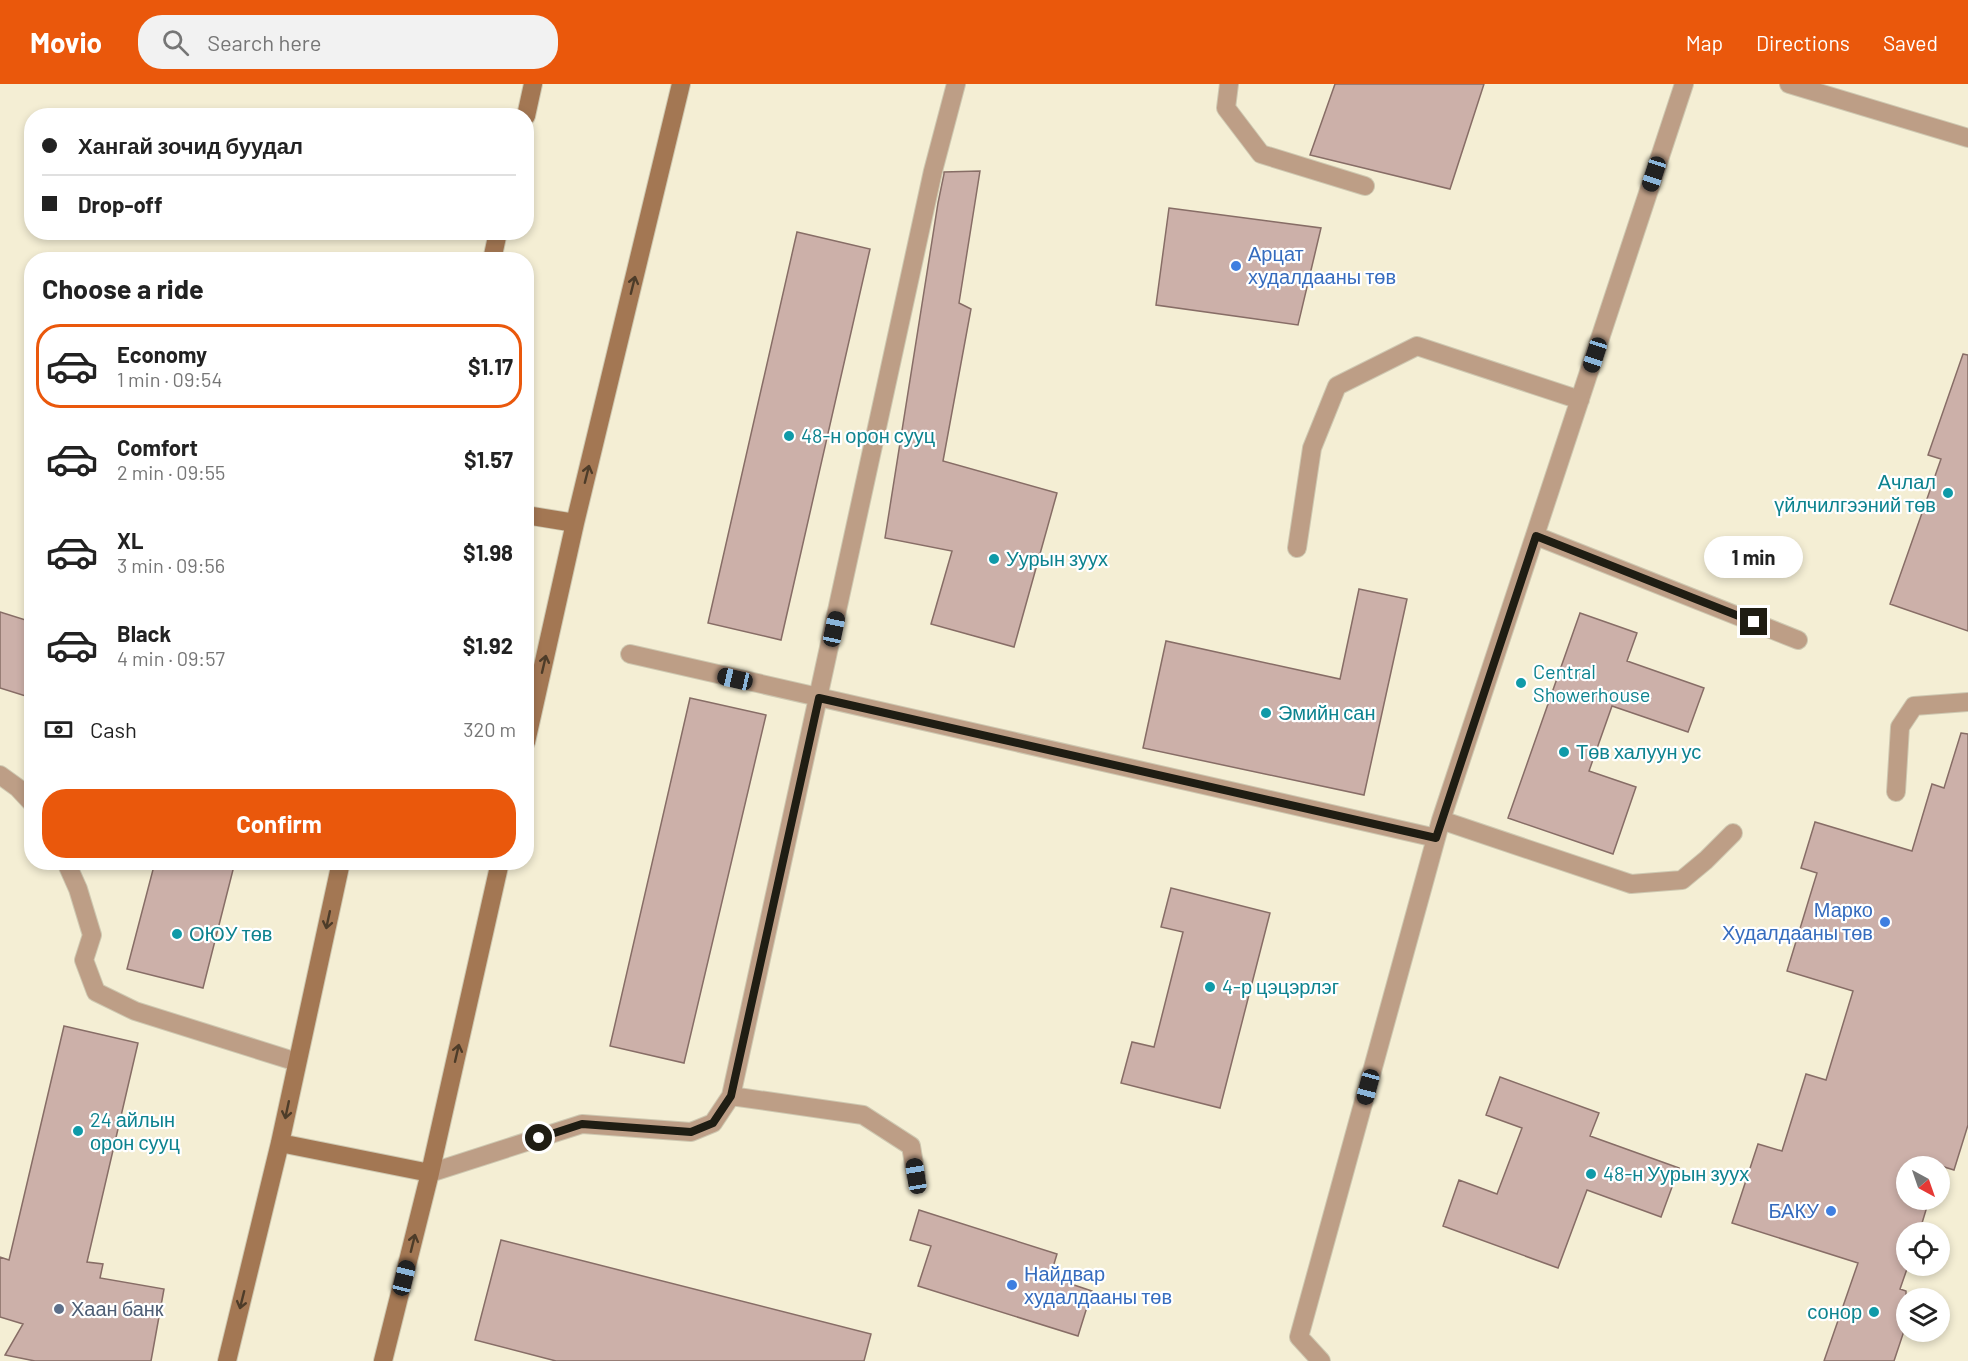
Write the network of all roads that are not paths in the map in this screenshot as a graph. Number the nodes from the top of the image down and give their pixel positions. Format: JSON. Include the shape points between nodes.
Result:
{"nodes":[{"id":1,"x":533,"y":84,"type":"edge"},
{"id":2,"x":681,"y":84,"type":"edge"},
{"id":3,"x":956,"y":84,"type":"edge"},
{"id":4,"x":1229,"y":84,"type":"edge"},
{"id":5,"x":1684,"y":84,"type":"edge"},
{"id":6,"x":1789,"y":84,"type":"edge"},
{"id":7,"x":528,"y":108,"type":"edge"},
{"id":8,"x":1968,"y":138,"type":"edge"},
{"id":9,"x":1365,"y":186,"type":"dead end"},
{"id":10,"x":1580,"y":400,"type":"junction"},
{"id":11,"x":534,"y":516,"type":"edge"},
{"id":12,"x":575,"y":523,"type":"junction"},
{"id":13,"x":1536,"y":536,"type":"junction"},
{"id":14,"x":1297,"y":548,"type":"dead end"},
{"id":15,"x":1798,"y":640,"type":"dead end"},
{"id":16,"x":630,"y":654,"type":"dead end"},
{"id":17,"x":819,"y":698,"type":"junction"},
{"id":18,"x":1968,"y":702,"type":"edge"},
{"id":19,"x":534,"y":706,"type":"edge"},
{"id":20,"x":0,"y":775,"type":"edge"},
{"id":21,"x":1896,"y":792,"type":"dead end"},
{"id":22,"x":24,"y":794,"type":"edge"},
{"id":23,"x":1439,"y":829,"type":"junction"},
{"id":24,"x":1733,"y":833,"type":"dead end"},
{"id":25,"x":70,"y":870,"type":"edge"},
{"id":26,"x":339,"y":870,"type":"edge"},
{"id":27,"x":498,"y":870,"type":"edge"},
{"id":28,"x":297,"y":1062,"type":"junction"},
{"id":29,"x":731,"y":1096,"type":"junction"},
{"id":30,"x":280,"y":1143,"type":"junction"},
{"id":31,"x":430,"y":1173,"type":"junction"},
{"id":32,"x":916,"y":1176,"type":"dead end"},
{"id":33,"x":227,"y":1361,"type":"edge"},
{"id":34,"x":383,"y":1361,"type":"edge"},
{"id":35,"x":1322,"y":1361,"type":"edge"}],
"edges":[{"from":1,"to":7,"type":"main road"},
{"from":12,"to":2,"type":"main road","one_way":true},
{"from":3,"to":17,"type":"street","via":[[933,171]]},
{"from":4,"to":9,"type":"street","via":[[1226,108],[1261,154]]},
{"from":5,"to":10,"type":"street"},
{"from":6,"to":8,"type":"street"},
{"from":10,"to":13,"type":"street"},
{"from":10,"to":14,"type":"street","via":[[1417,346],[1337,386],[1312,448]]},
{"from":11,"to":12,"type":"main road"},
{"from":19,"to":12,"type":"main road","one_way":true},
{"from":13,"to":15,"type":"street"},
{"from":13,"to":23,"type":"street"},
{"from":16,"to":17,"type":"street"},
{"from":17,"to":23,"type":"street"},
{"from":17,"to":29,"type":"street"},
{"from":18,"to":21,"type":"street","via":[[1914,706],[1900,727]]},
{"from":20,"to":22,"type":"street"},
{"from":23,"to":24,"type":"street","via":[[1631,884],[1682,880]]},
{"from":23,"to":35,"type":"street","via":[[1299,1337]]},
{"from":25,"to":28,"type":"street","via":[[92,935],[84,960],[96,992],[135,1011]]},
{"from":26,"to":28,"type":"main road","one_way":true},
{"from":31,"to":27,"type":"main road","one_way":true},
{"from":28,"to":30,"type":"main road","one_way":true},
{"from":29,"to":31,"type":"street","via":[[713,1123],[691,1132],[582,1124]]},
{"from":29,"to":32,"type":"street","via":[[863,1115],[911,1146]]},
{"from":30,"to":31,"type":"main road"},
{"from":30,"to":33,"type":"main road","one_way":true},
{"from":34,"to":31,"type":"main road","one_way":true}]}
